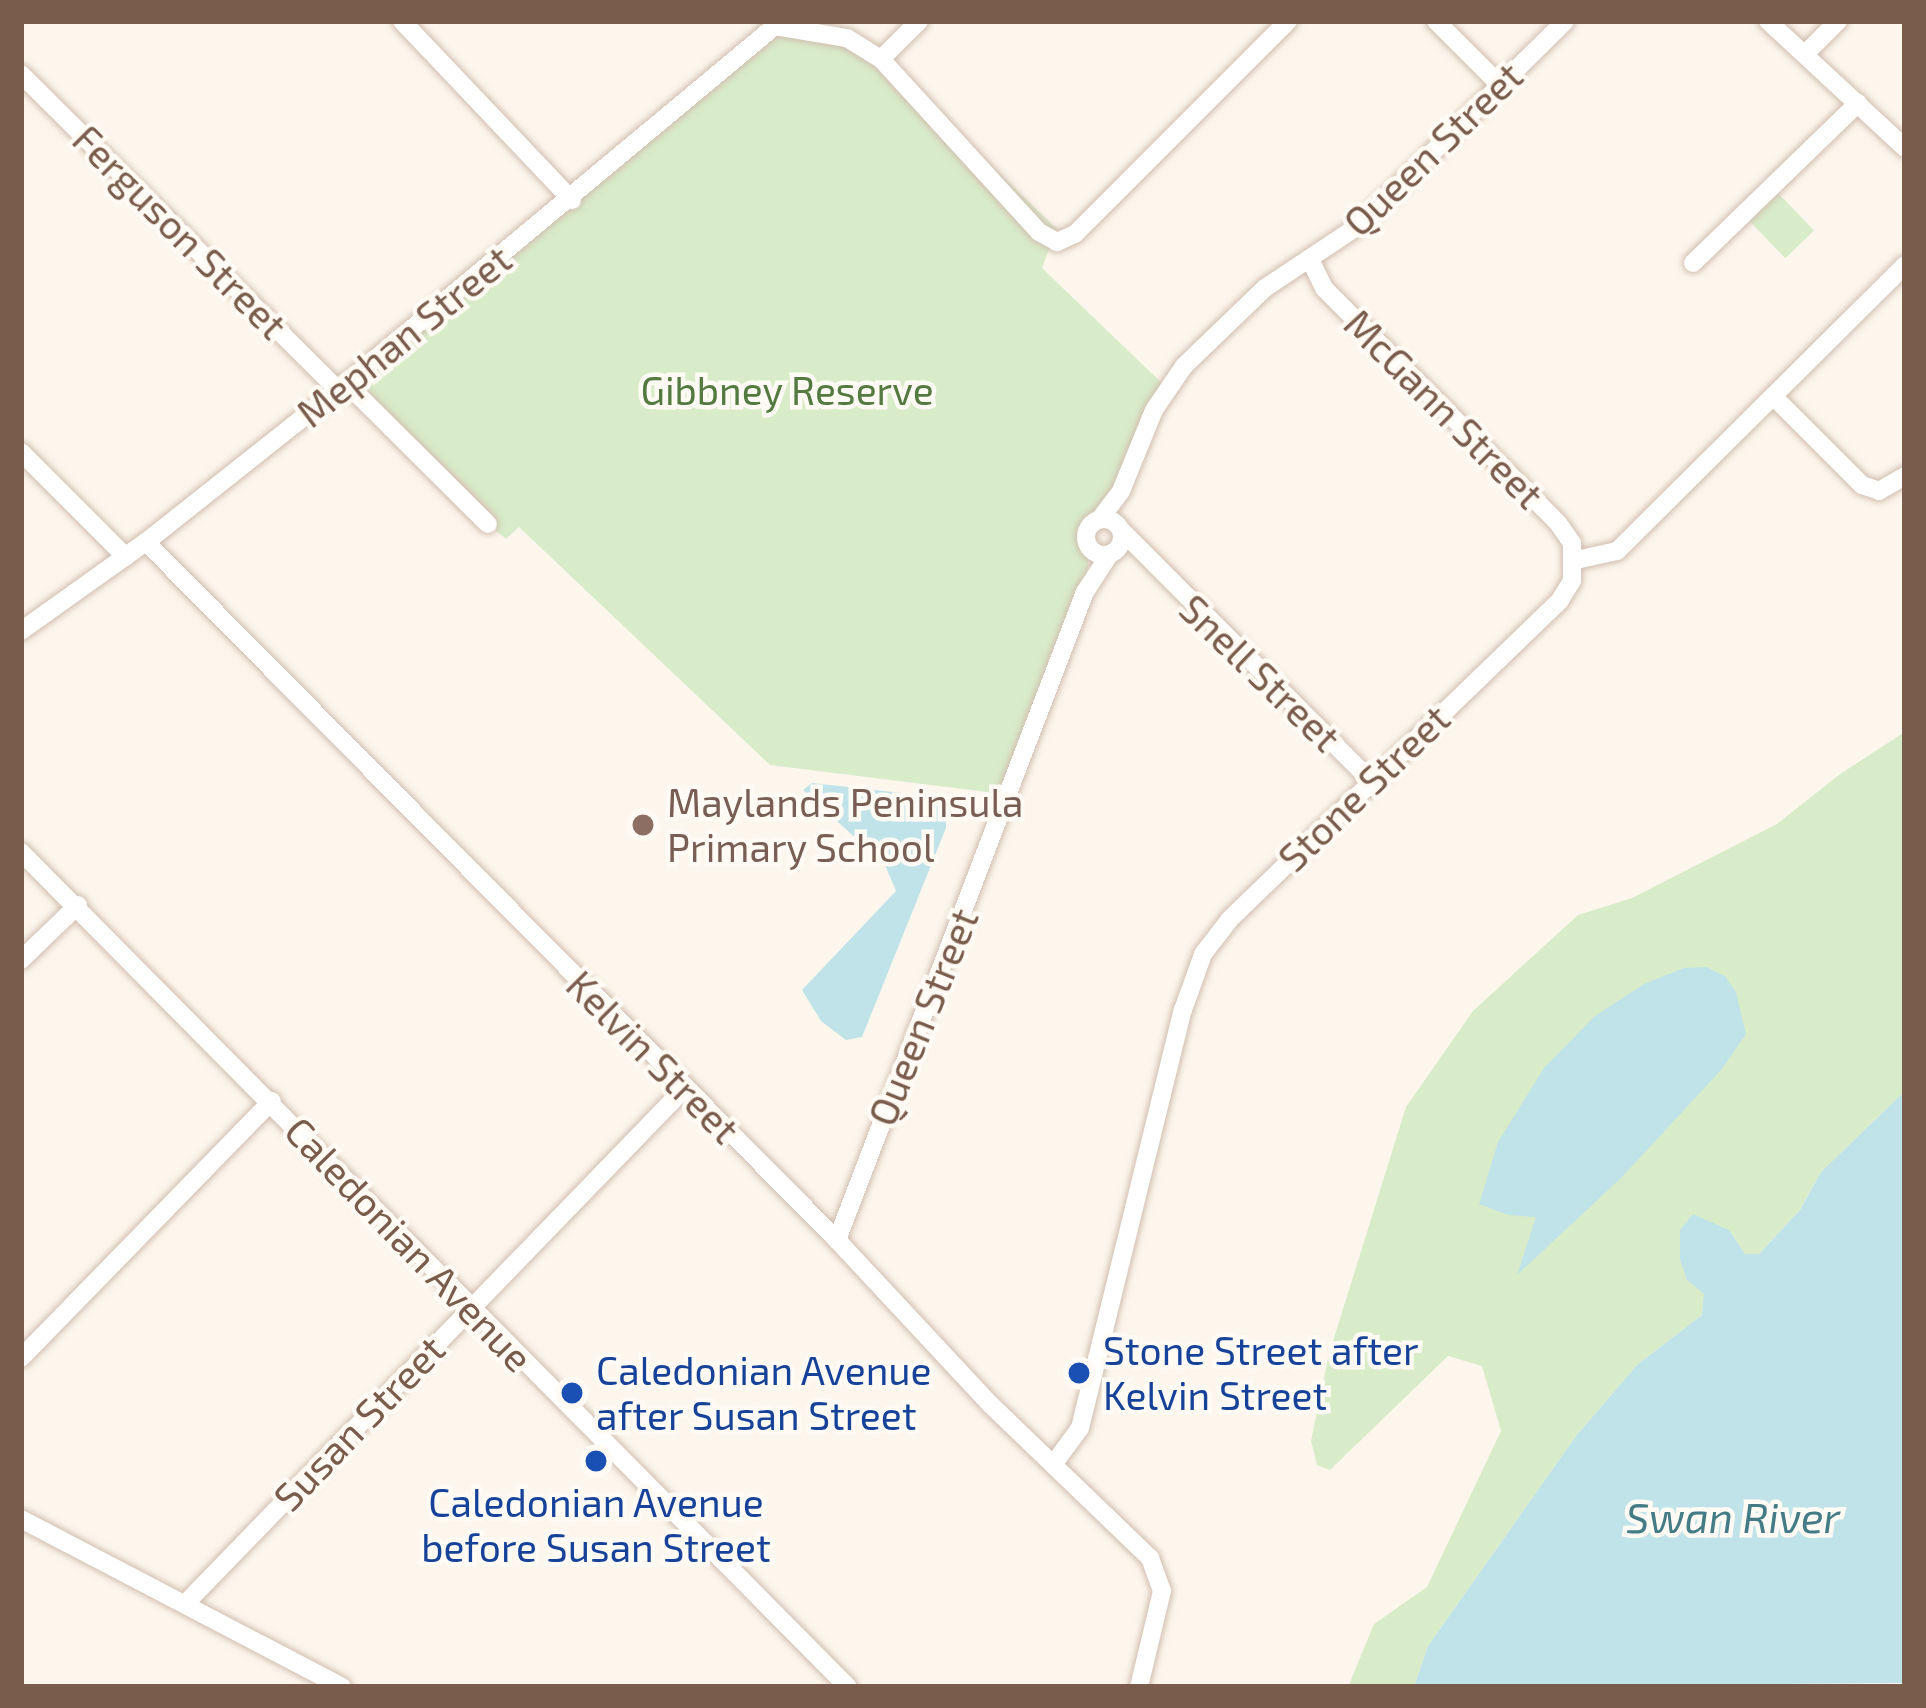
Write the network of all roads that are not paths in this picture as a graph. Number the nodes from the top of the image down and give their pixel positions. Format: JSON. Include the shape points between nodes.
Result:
{"nodes":[{"id":1,"x":402,"y":21,"type":"edge"},
{"id":2,"x":919,"y":21,"type":"edge"},
{"id":3,"x":1288,"y":21,"type":"edge"},
{"id":4,"x":1436,"y":21,"type":"edge"},
{"id":5,"x":1565,"y":21,"type":"edge"},
{"id":6,"x":1768,"y":21,"type":"edge"},
{"id":7,"x":1838,"y":21,"type":"edge"},
{"id":8,"x":772,"y":24,"type":"edge"},
{"id":9,"x":1804,"y":54,"type":"junction"},
{"id":10,"x":881,"y":59,"type":"junction"},
{"id":11,"x":21,"y":74,"type":"edge"},
{"id":12,"x":1501,"y":86,"type":"junction"},
{"id":13,"x":1858,"y":104,"type":"junction"},
{"id":14,"x":1905,"y":148,"type":"edge"},
{"id":15,"x":572,"y":200,"type":"junction"},
{"id":16,"x":1310,"y":259,"type":"junction"},
{"id":17,"x":1693,"y":262,"type":"dead end"},
{"id":18,"x":1905,"y":266,"type":"edge"},
{"id":19,"x":342,"y":386,"type":"junction"},
{"id":20,"x":1773,"y":396,"type":"junction"},
{"id":21,"x":21,"y":452,"type":"edge"},
{"id":22,"x":1905,"y":476,"type":"edge"},
{"id":23,"x":488,"y":524,"type":"dead end"},
{"id":24,"x":1113,"y":525,"type":"junction"},
{"id":25,"x":146,"y":542,"type":"junction"},
{"id":26,"x":1105,"y":552,"type":"junction"},
{"id":27,"x":126,"y":557,"type":"junction"},
{"id":28,"x":1576,"y":560,"type":"junction"},
{"id":29,"x":1151,"y":566,"type":"junction"},
{"id":30,"x":21,"y":631,"type":"edge"},
{"id":31,"x":1370,"y":780,"type":"junction"},
{"id":32,"x":21,"y":852,"type":"edge"},
{"id":33,"x":78,"y":905,"type":"junction"},
{"id":34,"x":21,"y":960,"type":"edge"},
{"id":35,"x":684,"y":1089,"type":"junction"},
{"id":36,"x":272,"y":1101,"type":"junction"},
{"id":37,"x":837,"y":1240,"type":"junction"},
{"id":38,"x":469,"y":1310,"type":"junction"},
{"id":39,"x":21,"y":1358,"type":"edge"},
{"id":40,"x":1055,"y":1462,"type":"junction"},
{"id":41,"x":21,"y":1519,"type":"edge"},
{"id":42,"x":186,"y":1603,"type":"junction"},
{"id":43,"x":324,"y":1682,"type":"edge"},
{"id":44,"x":342,"y":1687,"type":"edge"},
{"id":45,"x":848,"y":1687,"type":"edge"},
{"id":46,"x":1139,"y":1687,"type":"edge"}],
"edges":[{"from":1,"to":15,"type":"street"},
{"from":2,"to":10,"type":"street"},
{"from":3,"to":10,"type":"street","via":[[1075,234],[1057,242],[1039,232]]},
{"from":4,"to":12,"type":"street"},
{"from":5,"to":12,"type":"street","name":"Queen Street"},
{"from":6,"to":9,"type":"street"},
{"from":7,"to":9,"type":"street"},
{"from":8,"to":10,"type":"street","via":[[847,38]]},
{"from":8,"to":15,"type":"street","name":"Mephan Street"},
{"from":9,"to":13,"type":"street"},
{"from":11,"to":19,"type":"street","name":"Ferguson Street"},
{"from":12,"to":16,"type":"street","name":"Queen Street","via":[[1358,226]]},
{"from":13,"to":14,"type":"street"},
{"from":13,"to":17,"type":"street"},
{"from":15,"to":19,"type":"street","name":"Mephan Street"},
{"from":16,"to":24,"type":"street","name":"Queen Street","via":[[1264,288],[1184,366],[1154,410]]},
{"from":16,"to":28,"type":"street","name":"McGann Street","via":[[1324,288],[1558,523]]},
{"from":18,"to":20,"type":"street"},
{"from":19,"to":23,"type":"street","name":"Ferguson Street"},
{"from":19,"to":25,"type":"street","name":"Mephan Street"},
{"from":20,"to":22,"type":"street","via":[[1862,485],[1879,491]]},
{"from":20,"to":28,"type":"street","via":[[1617,550]]},
{"from":21,"to":27,"type":"street"},
{"from":24,"to":26,"type":"street"},
{"from":24,"to":26,"type":"street","via":[[1086,532]]},
{"from":24,"to":29,"type":"street","name":"Snell Street"},
{"from":25,"to":27,"type":"street","name":"Mephan Street"},
{"from":25,"to":35,"type":"street","name":"Kelvin Street"},
{"from":26,"to":29,"type":"street","name":"Snell Street"},
{"from":26,"to":37,"type":"street","name":"Queen Street"},
{"from":27,"to":30,"type":"street","name":"Mephan Street"},
{"from":28,"to":31,"type":"street","name":"Stone Street","via":[[1559,600]]},
{"from":29,"to":31,"type":"street","name":"Snell Street"},
{"from":31,"to":40,"type":"street","name":"Stone Street","via":[[1203,954],[1079,1428]]},
{"from":32,"to":33,"type":"street","name":"Caledonian Avenue"},
{"from":33,"to":34,"type":"street"},
{"from":33,"to":36,"type":"street","name":"Caledonian Avenue"},
{"from":35,"to":37,"type":"street","name":"Kelvin Street"},
{"from":35,"to":38,"type":"street","name":"Susan Street"},
{"from":36,"to":38,"type":"street","name":"Caledonian Avenue"},
{"from":36,"to":39,"type":"street"},
{"from":37,"to":40,"type":"street","name":"Kelvin Street"},
{"from":38,"to":42,"type":"street","name":"Susan Street"},
{"from":38,"to":45,"type":"street","name":"Caledonian Avenue"},
{"from":40,"to":46,"type":"street","name":"Kelvin Street","via":[[1158,1574],[1160,1602]]},
{"from":41,"to":42,"type":"street"},
{"from":42,"to":43,"type":"street"},
{"from":43,"to":44,"type":"street"}]}
